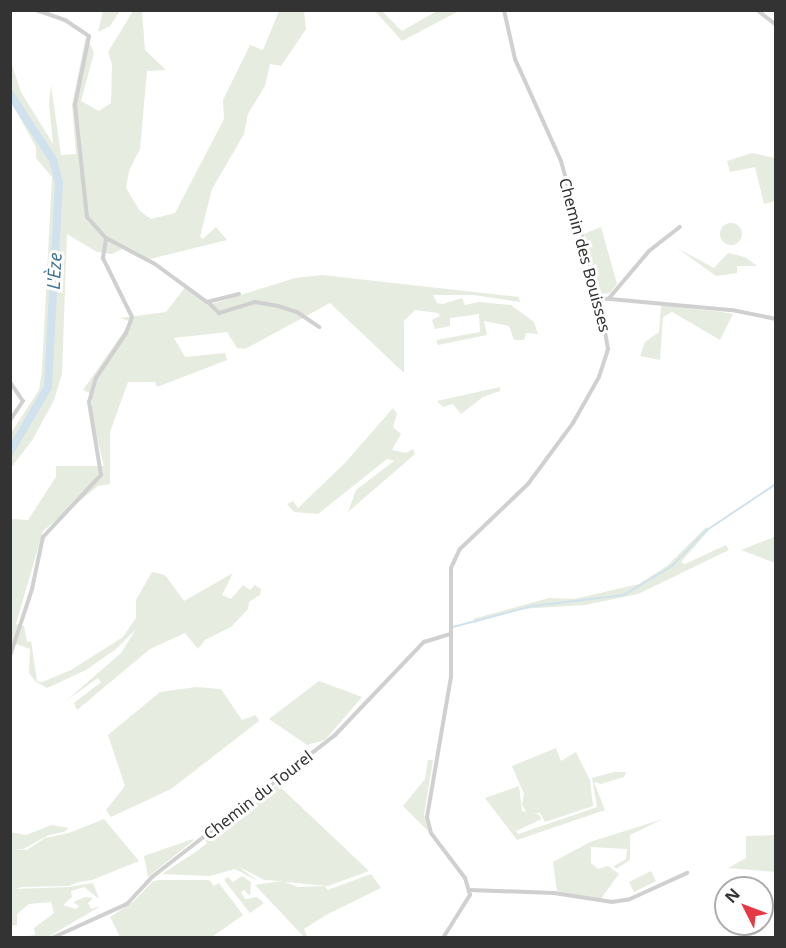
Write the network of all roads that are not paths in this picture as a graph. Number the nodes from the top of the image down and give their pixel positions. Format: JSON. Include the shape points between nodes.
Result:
{"nodes":[{"id":1,"x":36,"y":10,"type":"edge"},
{"id":2,"x":504,"y":10,"type":"edge"},
{"id":3,"x":757,"y":10,"type":"edge"},
{"id":4,"x":776,"y":25,"type":"edge"},
{"id":5,"x":680,"y":227,"type":"dead end"},
{"id":6,"x":106,"y":238,"type":"junction"},
{"id":7,"x":239,"y":294,"type":"dead end"},
{"id":8,"x":610,"y":297,"type":"junction"},
{"id":9,"x":599,"y":298,"type":"junction"},
{"id":10,"x":207,"y":302,"type":"junction"},
{"id":11,"x":776,"y":319,"type":"edge"},
{"id":12,"x":319,"y":327,"type":"dead end"},
{"id":13,"x":10,"y":382,"type":"edge"},
{"id":14,"x":10,"y":420,"type":"edge"},
{"id":15,"x":450,"y":634,"type":"junction"},
{"id":16,"x":10,"y":656,"type":"edge"},
{"id":17,"x":687,"y":873,"type":"dead end"},
{"id":18,"x":10,"y":874,"type":"edge"},
{"id":19,"x":470,"y":890,"type":"junction"},
{"id":20,"x":10,"y":891,"type":"edge"},
{"id":21,"x":52,"y":938,"type":"edge"},
{"id":22,"x":443,"y":938,"type":"edge"}],
"edges":[{"from":1,"to":6,"type":"street","via":[[69,22],[89,36],[76,112],[87,217]]},
{"from":2,"to":9,"type":"street","name":"Chemin des Bouisses","via":[[515,59],[555,142]]},
{"from":3,"to":4,"type":"street"},
{"from":5,"to":8,"type":"street","via":[[649,251]]},
{"from":6,"to":10,"type":"street","via":[[155,264]]},
{"from":6,"to":16,"type":"street","via":[[103,258],[132,317],[96,378],[88,402],[101,475],[43,537],[32,589]]},
{"from":7,"to":10,"type":"street"},
{"from":8,"to":9,"type":"street"},
{"from":8,"to":11,"type":"street","via":[[732,310]]},
{"from":9,"to":15,"type":"street","name":"Chemin des Bouisses","via":[[608,349],[594,387],[528,484],[454,556]]},
{"from":10,"to":12,"type":"street","via":[[219,313],[255,302],[278,306],[297,312]]},
{"from":13,"to":14,"type":"street","via":[[23,401]]},
{"from":15,"to":19,"type":"street","name":"Chemin des Bouisses","via":[[451,677],[427,817],[431,833]]},
{"from":15,"to":21,"type":"street","name":"Chemin du Tourel","via":[[424,642],[335,735],[152,878],[128,904]]},
{"from":17,"to":19,"type":"street","via":[[630,899],[612,902],[554,893]]},
{"from":18,"to":20,"type":"street"},
{"from":19,"to":22,"type":"street","via":[[468,902]]}]}
